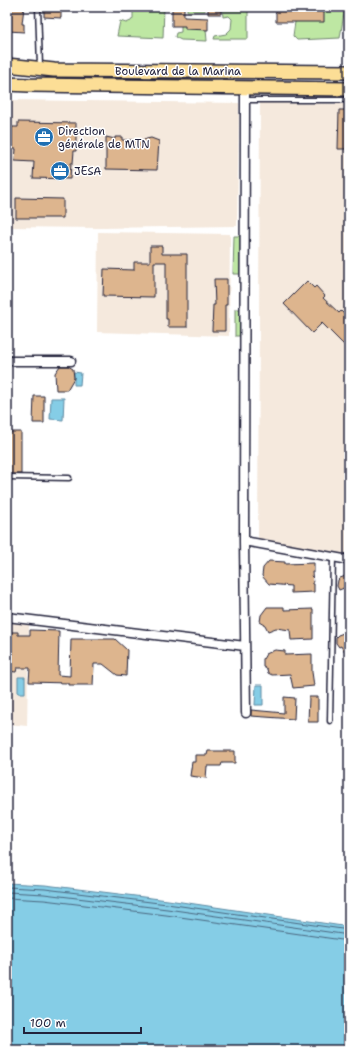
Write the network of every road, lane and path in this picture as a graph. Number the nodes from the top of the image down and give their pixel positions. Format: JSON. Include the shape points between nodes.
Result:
{"nodes":[{"id":1,"x":38,"y":7,"type":"edge"},
{"id":2,"x":7,"y":65,"type":"edge"},
{"id":3,"x":40,"y":68,"type":"junction"},
{"id":4,"x":349,"y":72,"type":"edge"},
{"id":5,"x":7,"y":84,"type":"edge"},
{"id":6,"x":245,"y":87,"type":"junction"},
{"id":7,"x":349,"y":88,"type":"edge"},
{"id":8,"x":245,"y":100,"type":"junction"},
{"id":9,"x":349,"y":100,"type":"edge"},
{"id":10,"x":7,"y":361,"type":"edge"},
{"id":11,"x":71,"y":361,"type":"dead end"},
{"id":12,"x":7,"y":477,"type":"edge"},
{"id":13,"x":69,"y":478,"type":"dead end"},
{"id":14,"x":244,"y":542,"type":"junction"},
{"id":15,"x":333,"y":557,"type":"junction"},
{"id":16,"x":349,"y":560,"type":"edge"},
{"id":17,"x":7,"y":617,"type":"edge"},
{"id":18,"x":245,"y":646,"type":"junction"},
{"id":19,"x":246,"y":713,"type":"dead end"},
{"id":20,"x":330,"y":721,"type":"dead end"}],
"edges":[{"from":1,"to":3,"type":"lane"},
{"from":2,"to":3,"type":"main road","name":"Boulevard de la Marina"},
{"from":3,"to":4,"type":"main road","name":"Boulevard de la Marina"},
{"from":5,"to":6,"type":"main road","name":"Boulevard de la Marina"},
{"from":6,"to":7,"type":"main road","name":"Boulevard de la Marina"},
{"from":6,"to":8,"type":"street"},
{"from":8,"to":9,"type":"lane"},
{"from":8,"to":14,"type":"street"},
{"from":10,"to":11,"type":"street"},
{"from":12,"to":13,"type":"lane"},
{"from":14,"to":15,"type":"street"},
{"from":14,"to":18,"type":"street"},
{"from":15,"to":16,"type":"street"},
{"from":15,"to":20,"type":"lane"},
{"from":17,"to":18,"type":"street"},
{"from":18,"to":19,"type":"street"}]}
